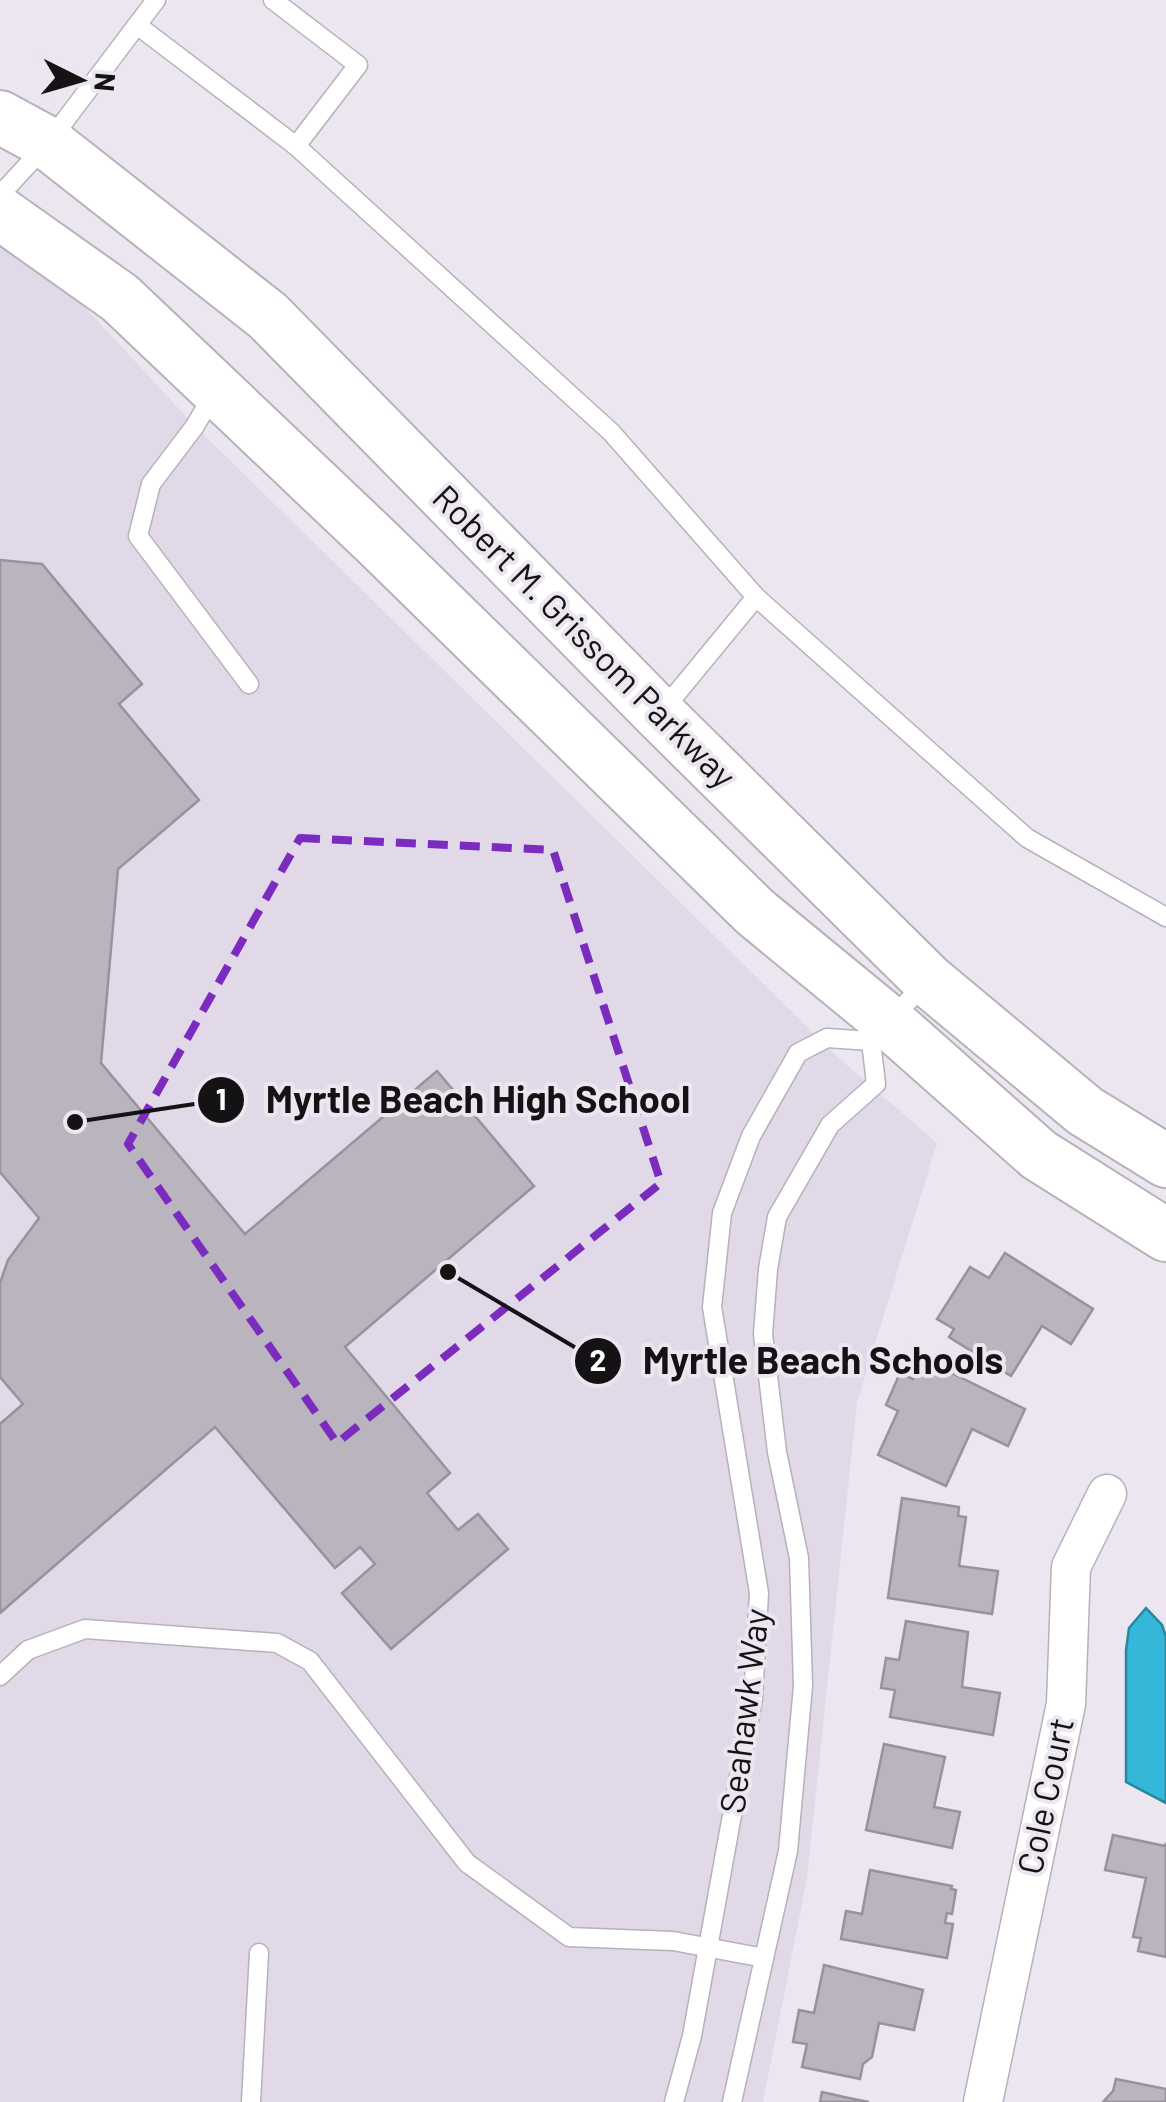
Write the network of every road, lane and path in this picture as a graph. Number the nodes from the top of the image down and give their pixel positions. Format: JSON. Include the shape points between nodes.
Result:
{"nodes":[{"id":1,"x":156,"y":0,"type":"edge"},
{"id":2,"x":273,"y":0,"type":"edge"},
{"id":3,"x":137,"y":25,"type":"junction"},
{"id":4,"x":0,"y":116,"type":"edge"},
{"id":5,"x":48,"y":143,"type":"junction"},
{"id":6,"x":296,"y":146,"type":"junction"},
{"id":7,"x":0,"y":194,"type":"edge"},
{"id":8,"x":0,"y":213,"type":"edge"},
{"id":9,"x":216,"y":389,"type":"junction"},
{"id":10,"x":756,"y":597,"type":"junction"},
{"id":11,"x":249,"y":684,"type":"dead end"},
{"id":12,"x":659,"y":714,"type":"junction"},
{"id":13,"x":1166,"y":917,"type":"edge"},
{"id":14,"x":928,"y":980,"type":"junction"},
{"id":15,"x":881,"y":1032,"type":"junction"},
{"id":16,"x":1166,"y":1161,"type":"edge"},
{"id":17,"x":1166,"y":1236,"type":"edge"},
{"id":18,"x":1107,"y":1494,"type":"dead end"},
{"id":19,"x":0,"y":1676,"type":"edge"},
{"id":20,"x":710,"y":1948,"type":"junction"},
{"id":21,"x":260,"y":1953,"type":"dead end"},
{"id":22,"x":764,"y":1958,"type":"junction"},
{"id":23,"x":251,"y":2102,"type":"edge"},
{"id":24,"x":674,"y":2102,"type":"edge"},
{"id":25,"x":732,"y":2102,"type":"edge"},
{"id":26,"x":983,"y":2102,"type":"edge"}],
"edges":[{"from":1,"to":3,"type":"lane"},
{"from":2,"to":6,"type":"lane","via":[[358,65]]},
{"from":3,"to":5,"type":"lane"},
{"from":3,"to":6,"type":"lane"},
{"from":4,"to":5,"type":"main road","name":"Robert M. Grissom Parkway"},
{"from":5,"to":7,"type":"lane"},
{"from":5,"to":12,"type":"main road","name":"Robert M. Grissom Parkway","via":[[268,316]]},
{"from":6,"to":10,"type":"lane","via":[[610,432]]},
{"from":8,"to":9,"type":"main road","via":[[120,298]]},
{"from":9,"to":11,"type":"lane","via":[[151,484],[138,536]]},
{"from":9,"to":15,"type":"main road"},
{"from":10,"to":12,"type":"lane"},
{"from":10,"to":13,"type":"lane","via":[[1027,838]]},
{"from":12,"to":14,"type":"main road","name":"Robert M. Grissom Parkway"},
{"from":14,"to":15,"type":"lane"},
{"from":14,"to":16,"type":"main road","name":"Robert M. Grissom Parkway","via":[[1085,1111]]},
{"from":15,"to":17,"type":"main road","via":[[1039,1155]]},
{"from":15,"to":20,"type":"lane","name":"Seahawk Way","via":[[827,1038],[798,1053],[752,1136],[722,1212],[712,1307],[759,1593],[753,1698]]},
{"from":15,"to":22,"type":"lane","name":"Seahawk Way","via":[[876,1084],[830,1125],[777,1217],[768,1268],[763,1334],[799,1558],[802,1686],[788,1850]]},
{"from":18,"to":26,"type":"street","name":"Cole Court","via":[[1071,1567],[1066,1704]]},
{"from":19,"to":20,"type":"lane","via":[[28,1650],[84,1629],[276,1644],[310,1661],[467,1863],[570,1938]]},
{"from":20,"to":22,"type":"lane"},
{"from":20,"to":24,"type":"lane","name":"Seahawk Way"},
{"from":21,"to":23,"type":"lane"},
{"from":22,"to":25,"type":"lane","name":"Seahawk Way"}]}
